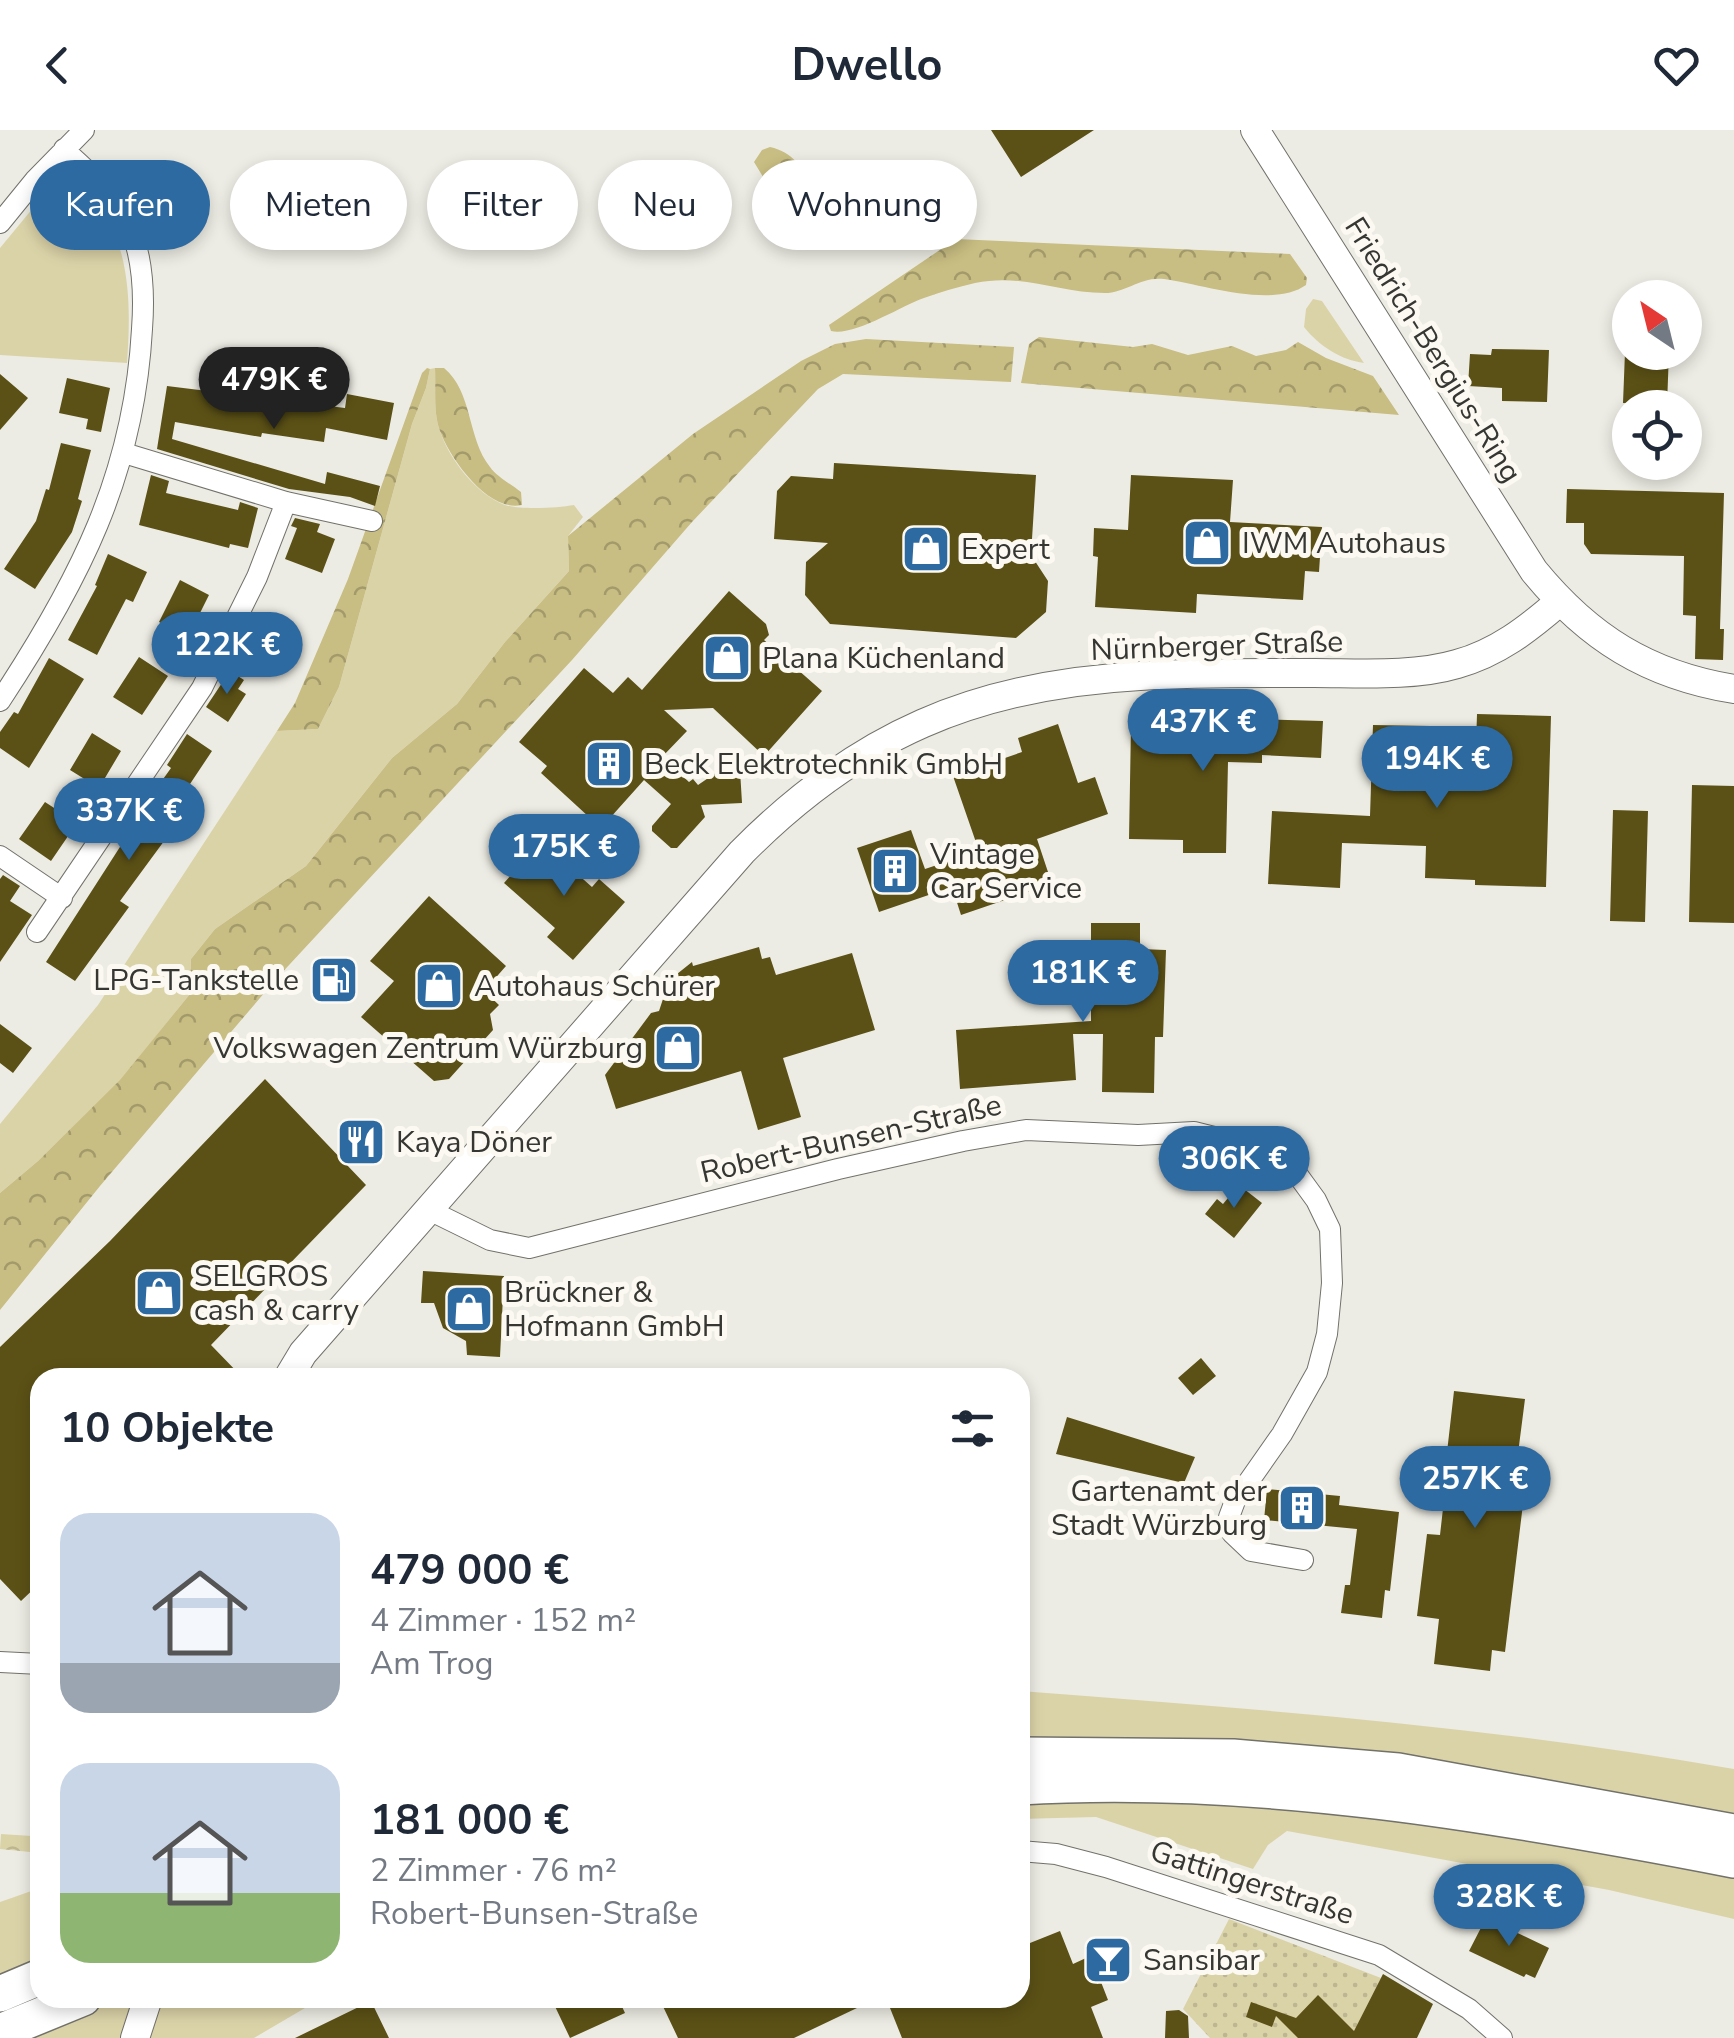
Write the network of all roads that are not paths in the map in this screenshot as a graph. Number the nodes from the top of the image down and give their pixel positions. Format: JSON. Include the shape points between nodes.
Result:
{"nodes":[{"id":1,"x":84,"y":130,"type":"edge"},
{"id":2,"x":1255,"y":130,"type":"edge"},
{"id":3,"x":64,"y":149,"type":"junction"},
{"id":4,"x":0,"y":223,"type":"edge"},
{"id":5,"x":124,"y":453,"type":"junction"},
{"id":6,"x":286,"y":502,"type":"junction"},
{"id":7,"x":372,"y":521,"type":"dead end"},
{"id":8,"x":1559,"y":602,"type":"junction"},
{"id":9,"x":1734,"y":689,"type":"edge"},
{"id":10,"x":0,"y":701,"type":"edge"},
{"id":11,"x":0,"y":856,"type":"edge"},
{"id":12,"x":62,"y":898,"type":"junction"},
{"id":13,"x":37,"y":932,"type":"dead end"},
{"id":14,"x":427,"y":1208,"type":"junction"},
{"id":15,"x":294,"y":1368,"type":"edge"},
{"id":16,"x":1302,"y":1560,"type":"dead end"},
{"id":17,"x":0,"y":1662,"type":"edge"},
{"id":18,"x":30,"y":1664,"type":"edge"},
{"id":19,"x":1030,"y":1755,"type":"edge"},
{"id":20,"x":1030,"y":1787,"type":"edge"},
{"id":21,"x":1734,"y":1832,"type":"edge"},
{"id":22,"x":1030,"y":1851,"type":"edge"},
{"id":23,"x":1734,"y":1860,"type":"edge"},
{"id":24,"x":30,"y":1981,"type":"edge"},
{"id":25,"x":0,"y":1994,"type":"edge"},
{"id":26,"x":59,"y":2008,"type":"edge"},
{"id":27,"x":145,"y":2008,"type":"edge"},
{"id":28,"x":0,"y":2032,"type":"edge"},
{"id":29,"x":137,"y":2034,"type":"edge"},
{"id":30,"x":1502,"y":2038,"type":"edge"}],
"edges":[{"from":1,"to":3,"type":"street"},
{"from":2,"to":8,"type":"street","name":"Friedrich-Bergius-Ring"},
{"from":3,"to":4,"type":"street"},
{"from":3,"to":5,"type":"street","via":[[122,211],[145,287],[140,370]]},
{"from":5,"to":6,"type":"street"},
{"from":5,"to":10,"type":"street","via":[[93,540],[52,622]]},
{"from":6,"to":7,"type":"street"},
{"from":6,"to":12,"type":"street","via":[[202,688]]},
{"from":8,"to":9,"type":"street","via":[[1627,655],[1678,677]]},
{"from":8,"to":14,"type":"street","name":"Nürnberger Straße","via":[[1521,635],[1444,668],[1122,677],[1040,687],[921,721],[774,820]]},
{"from":11,"to":12,"type":"street"},
{"from":12,"to":13,"type":"street"},
{"from":14,"to":15,"type":"street","name":"Nürnberger Straße"},
{"from":14,"to":16,"type":"street","name":"Robert-Bunsen-Straße","via":[[490,1240],[529,1248],[838,1169],[1026,1130],[1194,1132],[1258,1148],[1292,1167],[1330,1229],[1328,1334],[1317,1372],[1229,1517],[1232,1534],[1250,1551]]},
{"from":17,"to":18,"type":"street"},
{"from":19,"to":21,"type":"highway","via":[[1233,1756],[1398,1772]]},
{"from":20,"to":23,"type":"highway","via":[[1270,1791],[1577,1830]]},
{"from":22,"to":30,"type":"street","name":"Gattingerstraße","via":[[1106,1867],[1379,1954],[1469,2009]]},
{"from":24,"to":25,"type":"highway"},
{"from":26,"to":28,"type":"highway"},
{"from":27,"to":29,"type":"street"}]}
